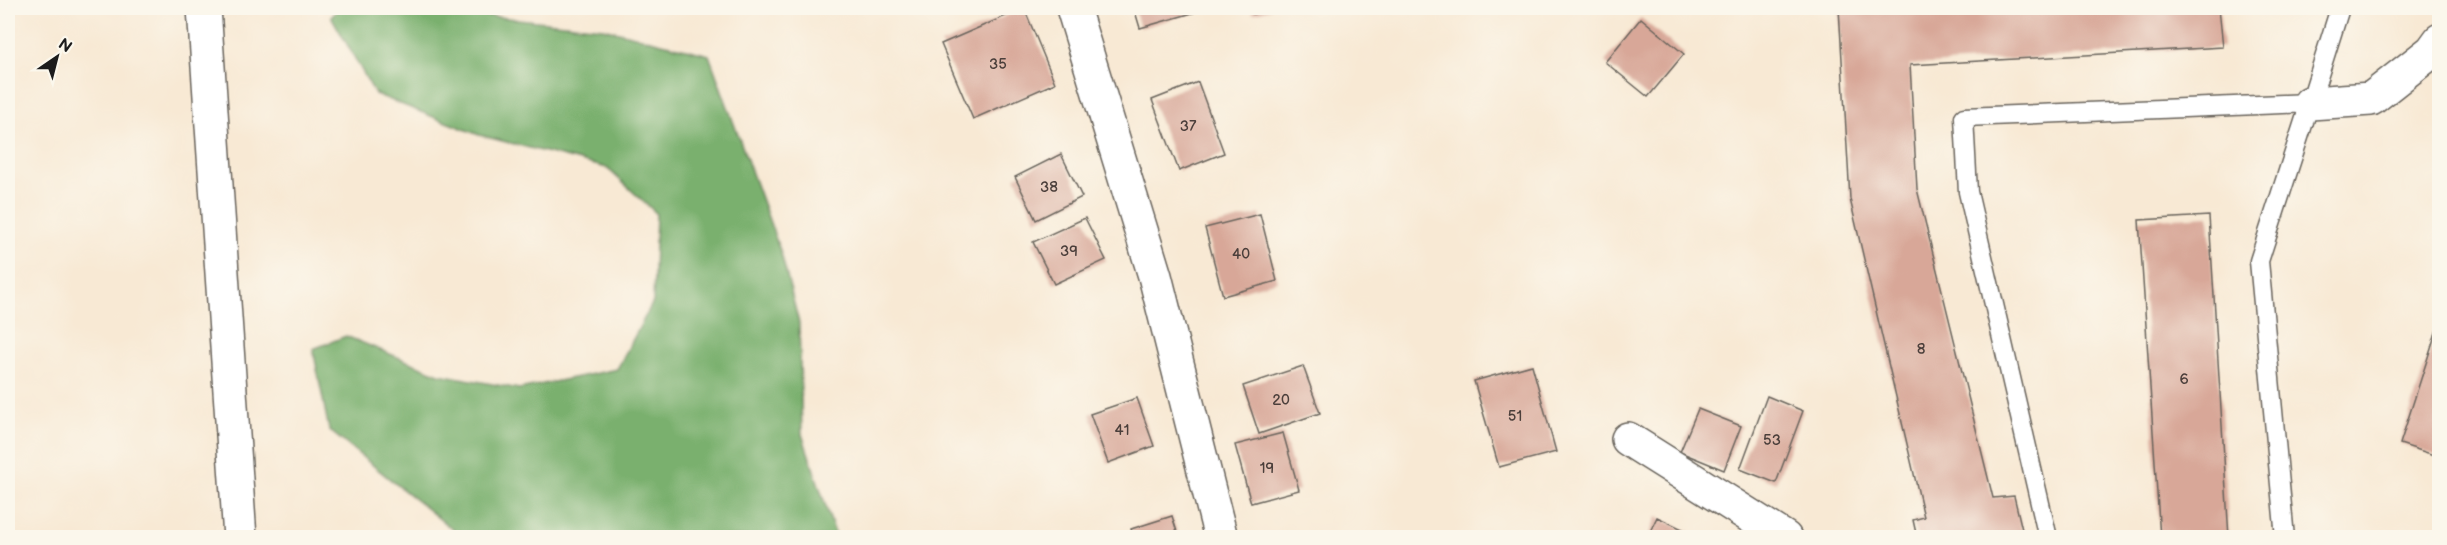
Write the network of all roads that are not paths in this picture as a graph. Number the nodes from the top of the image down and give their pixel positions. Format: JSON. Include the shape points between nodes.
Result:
{"nodes":[{"id":1,"x":204,"y":8,"type":"edge"},
{"id":2,"x":1073,"y":8,"type":"edge"},
{"id":3,"x":2340,"y":8,"type":"edge"},
{"id":4,"x":2439,"y":40,"type":"edge"},
{"id":5,"x":2310,"y":104,"type":"junction"},
{"id":6,"x":1628,"y":439,"type":"dead end"},
{"id":7,"x":240,"y":537,"type":"edge"},
{"id":8,"x":1221,"y":537,"type":"edge"},
{"id":9,"x":1785,"y":537,"type":"edge"},
{"id":10,"x":2048,"y":537,"type":"edge"},
{"id":11,"x":2284,"y":537,"type":"edge"}],
"edges":[{"from":1,"to":7,"type":"street"},
{"from":2,"to":8,"type":"street","via":[[1155,276]]},
{"from":3,"to":5,"type":"lane"},
{"from":4,"to":5,"type":"street","via":[[2432,51],[2371,99]]},
{"from":5,"to":10,"type":"lane","via":[[1964,117],[1968,192]]},
{"from":5,"to":11,"type":"lane","via":[[2259,261]]},
{"from":6,"to":9,"type":"street"}]}
